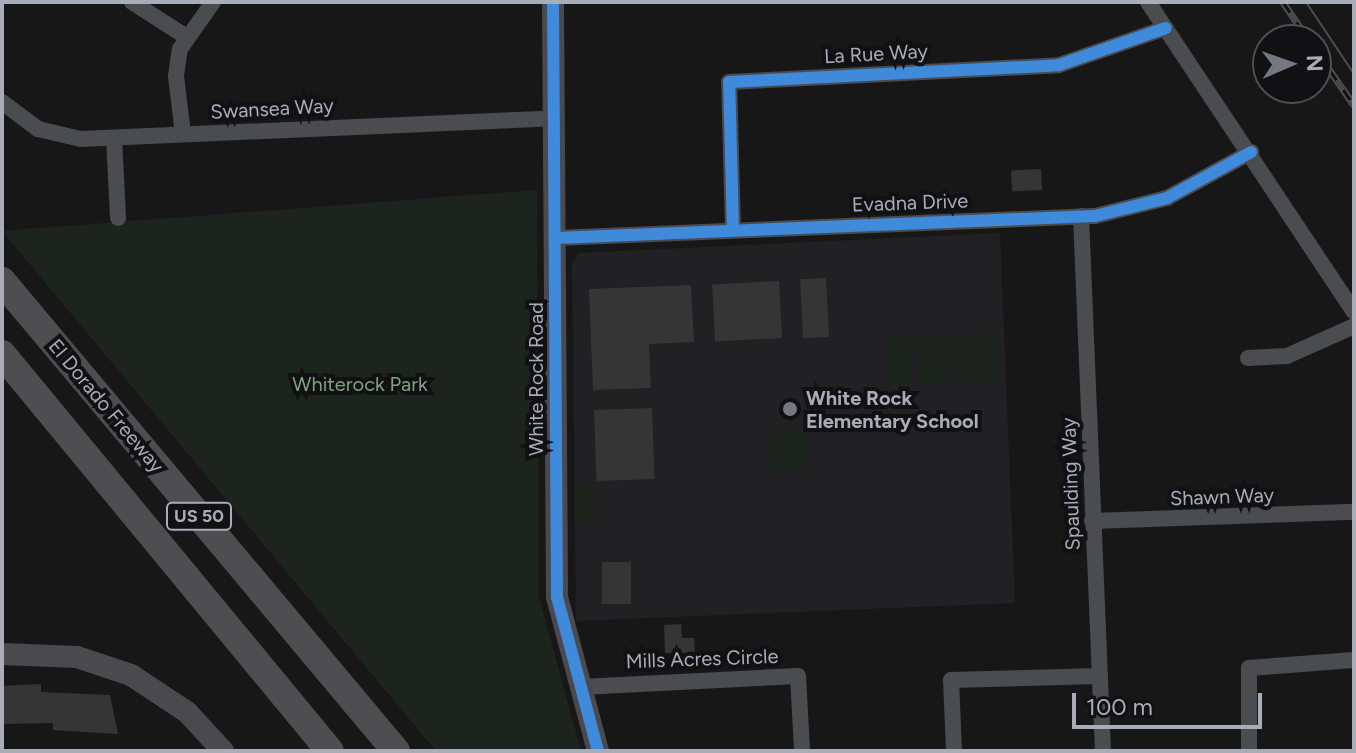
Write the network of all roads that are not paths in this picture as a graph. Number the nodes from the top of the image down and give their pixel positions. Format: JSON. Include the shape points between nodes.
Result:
{"nodes":[{"id":1,"x":132,"y":2,"type":"edge"},
{"id":2,"x":213,"y":2,"type":"edge"},
{"id":3,"x":553,"y":2,"type":"edge"},
{"id":4,"x":1148,"y":2,"type":"edge"},
{"id":5,"x":1166,"y":28,"type":"junction"},
{"id":6,"x":185,"y":36,"type":"junction"},
{"id":7,"x":2,"y":102,"type":"edge"},
{"id":8,"x":554,"y":118,"type":"junction"},
{"id":9,"x":183,"y":134,"type":"junction"},
{"id":10,"x":114,"y":138,"type":"junction"},
{"id":11,"x":1251,"y":152,"type":"junction"},
{"id":12,"x":1081,"y":216,"type":"junction"},
{"id":13,"x":118,"y":218,"type":"dead end"},
{"id":14,"x":733,"y":230,"type":"junction"},
{"id":15,"x":556,"y":238,"type":"junction"},
{"id":16,"x":2,"y":281,"type":"edge"},
{"id":17,"x":1354,"y":312,"type":"edge"},
{"id":18,"x":1354,"y":326,"type":"edge"},
{"id":19,"x":2,"y":354,"type":"edge"},
{"id":20,"x":1248,"y":358,"type":"dead end"},
{"id":21,"x":1354,"y":512,"type":"edge"},
{"id":22,"x":1092,"y":521,"type":"junction"},
{"id":23,"x":2,"y":654,"type":"edge"},
{"id":24,"x":1354,"y":660,"type":"edge"},
{"id":25,"x":1100,"y":676,"type":"junction"},
{"id":26,"x":581,"y":687,"type":"junction"},
{"id":27,"x":223,"y":751,"type":"edge"},
{"id":28,"x":330,"y":751,"type":"edge"},
{"id":29,"x":396,"y":751,"type":"edge"},
{"id":30,"x":598,"y":751,"type":"edge"},
{"id":31,"x":802,"y":751,"type":"edge"},
{"id":32,"x":954,"y":751,"type":"edge"},
{"id":33,"x":1103,"y":751,"type":"edge"},
{"id":34,"x":1249,"y":751,"type":"edge"}],
"edges":[{"from":1,"to":6,"type":"street"},
{"from":2,"to":6,"type":"street"},
{"from":3,"to":8,"type":"street","name":"White Rock Road"},
{"from":4,"to":5,"type":"street"},
{"from":5,"to":11,"type":"street"},
{"from":5,"to":14,"type":"street","name":"La Rue Way","via":[[1059,65],[729,82]]},
{"from":6,"to":9,"type":"street","via":[[176,76]]},
{"from":7,"to":10,"type":"street","name":"Swansea Way","via":[[46,132]]},
{"from":8,"to":9,"type":"street","name":"Swansea Way"},
{"from":8,"to":15,"type":"street","name":"White Rock Road"},
{"from":9,"to":10,"type":"street","name":"Swansea Way"},
{"from":10,"to":13,"type":"street"},
{"from":11,"to":12,"type":"street","name":"Evadna Drive","via":[[1167,198]]},
{"from":11,"to":17,"type":"street"},
{"from":12,"to":14,"type":"street","name":"Evadna Drive"},
{"from":12,"to":22,"type":"street","name":"Spaulding Way"},
{"from":14,"to":15,"type":"street","name":"Evadna Drive"},
{"from":15,"to":26,"type":"street","name":"White Rock Road","via":[[557,597]]},
{"from":16,"to":29,"type":"highway","name":"El Dorado Freeway","number":"US 50"},
{"from":18,"to":20,"type":"street","via":[[1287,356]]},
{"from":19,"to":28,"type":"highway","number":"US 50"},
{"from":21,"to":22,"type":"street","name":"Shawn Way"},
{"from":22,"to":25,"type":"street","name":"Spaulding Way"},
{"from":23,"to":27,"type":"street","via":[[77,657],[124,672],[174,701]]},
{"from":24,"to":34,"type":"street","via":[[1249,668]]},
{"from":25,"to":32,"type":"street","via":[[951,680]]},
{"from":25,"to":33,"type":"street","name":"Spaulding Way"},
{"from":26,"to":30,"type":"street","name":"White Rock Road"},
{"from":26,"to":31,"type":"street","name":"Mills Acres Circle","via":[[798,676]]}]}
